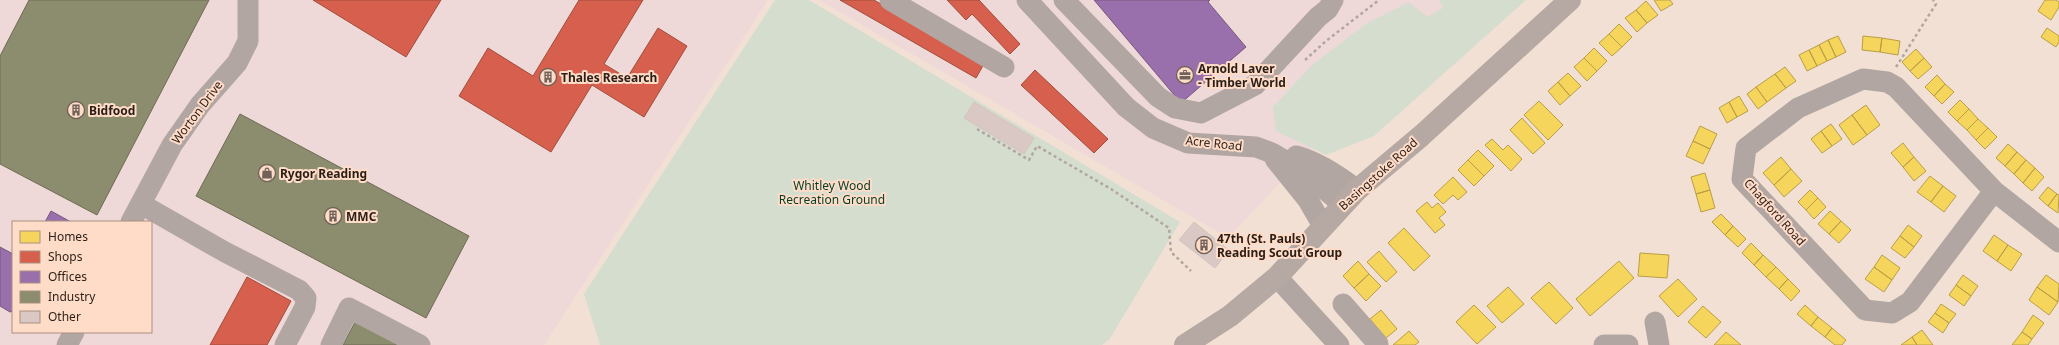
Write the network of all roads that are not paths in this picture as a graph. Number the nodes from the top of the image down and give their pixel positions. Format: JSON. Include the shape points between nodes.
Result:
{"nodes":[{"id":1,"x":248,"y":0,"type":"edge"},
{"id":2,"x":890,"y":0,"type":"edge"},
{"id":3,"x":1027,"y":0,"type":"edge"},
{"id":4,"x":1064,"y":0,"type":"edge"},
{"id":5,"x":1333,"y":0,"type":"edge"},
{"id":6,"x":1570,"y":0,"type":"edge"},
{"id":7,"x":1004,"y":67,"type":"dead end"},
{"id":8,"x":1272,"y":153,"type":"junction"},
{"id":9,"x":1994,"y":192,"type":"junction"},
{"id":10,"x":1350,"y":198,"type":"junction"},
{"id":11,"x":141,"y":204,"type":"junction"},
{"id":12,"x":132,"y":221,"type":"edge"},
{"id":13,"x":1323,"y":226,"type":"junction"},
{"id":14,"x":2059,"y":242,"type":"edge"},
{"id":15,"x":1277,"y":277,"type":"junction"},
{"id":16,"x":1343,"y":304,"type":"dead end"},
{"id":17,"x":1655,"y":322,"type":"dead end"},
{"id":18,"x":73,"y":333,"type":"edge"},
{"id":19,"x":67,"y":345,"type":"edge"},
{"id":20,"x":285,"y":345,"type":"edge"},
{"id":21,"x":331,"y":345,"type":"edge"},
{"id":22,"x":420,"y":345,"type":"edge"},
{"id":23,"x":1185,"y":345,"type":"edge"},
{"id":24,"x":1339,"y":345,"type":"edge"},
{"id":25,"x":1377,"y":345,"type":"edge"},
{"id":26,"x":1604,"y":345,"type":"edge"},
{"id":27,"x":1628,"y":345,"type":"edge"},
{"id":28,"x":1659,"y":345,"type":"edge"}],
"edges":[{"from":1,"to":11,"type":"street","name":"Worton Drive","via":[[248,41],[236,63],[200,105],[172,145]]},
{"from":2,"to":7,"type":"street"},
{"from":3,"to":8,"type":"street","name":"Acre Road","via":[[1126,106],[1153,128],[1188,143],[1256,147]]},
{"from":4,"to":5,"type":"street","via":[[1158,96],[1175,108],[1201,113],[1255,84],[1328,9]]},
{"from":6,"to":10,"type":"main road","name":"Basingstoke Road"},
{"from":8,"to":10,"type":"street","name":"Acre Road","via":[[1306,159],[1345,180]]},
{"from":8,"to":13,"type":"street","via":[[1308,200]]},
{"from":9,"to":9,"type":"street","name":"Chagford Road","via":[[1910,302],[1892,313],[1866,310],[1742,179],[1746,148],[1798,108],[1863,79],[1887,82],[1896,87]]},
{"from":9,"to":14,"type":"street"},
{"from":10,"to":13,"type":"main road","name":"Basingstoke Road"},
{"from":11,"to":12,"type":"street","name":"Worton Drive"},
{"from":11,"to":20,"type":"street","via":[[225,252],[299,290],[306,298],[305,307]]},
{"from":13,"to":15,"type":"main road","name":"Basingstoke Road"},
{"from":15,"to":23,"type":"main road","name":"Basingstoke Road","via":[[1230,316]]},
{"from":15,"to":24,"type":"street"},
{"from":16,"to":25,"type":"street"},
{"from":17,"to":28,"type":"street"},
{"from":18,"to":19,"type":"street"},
{"from":21,"to":22,"type":"street","via":[[349,308]]},
{"from":26,"to":27,"type":"street"}]}
